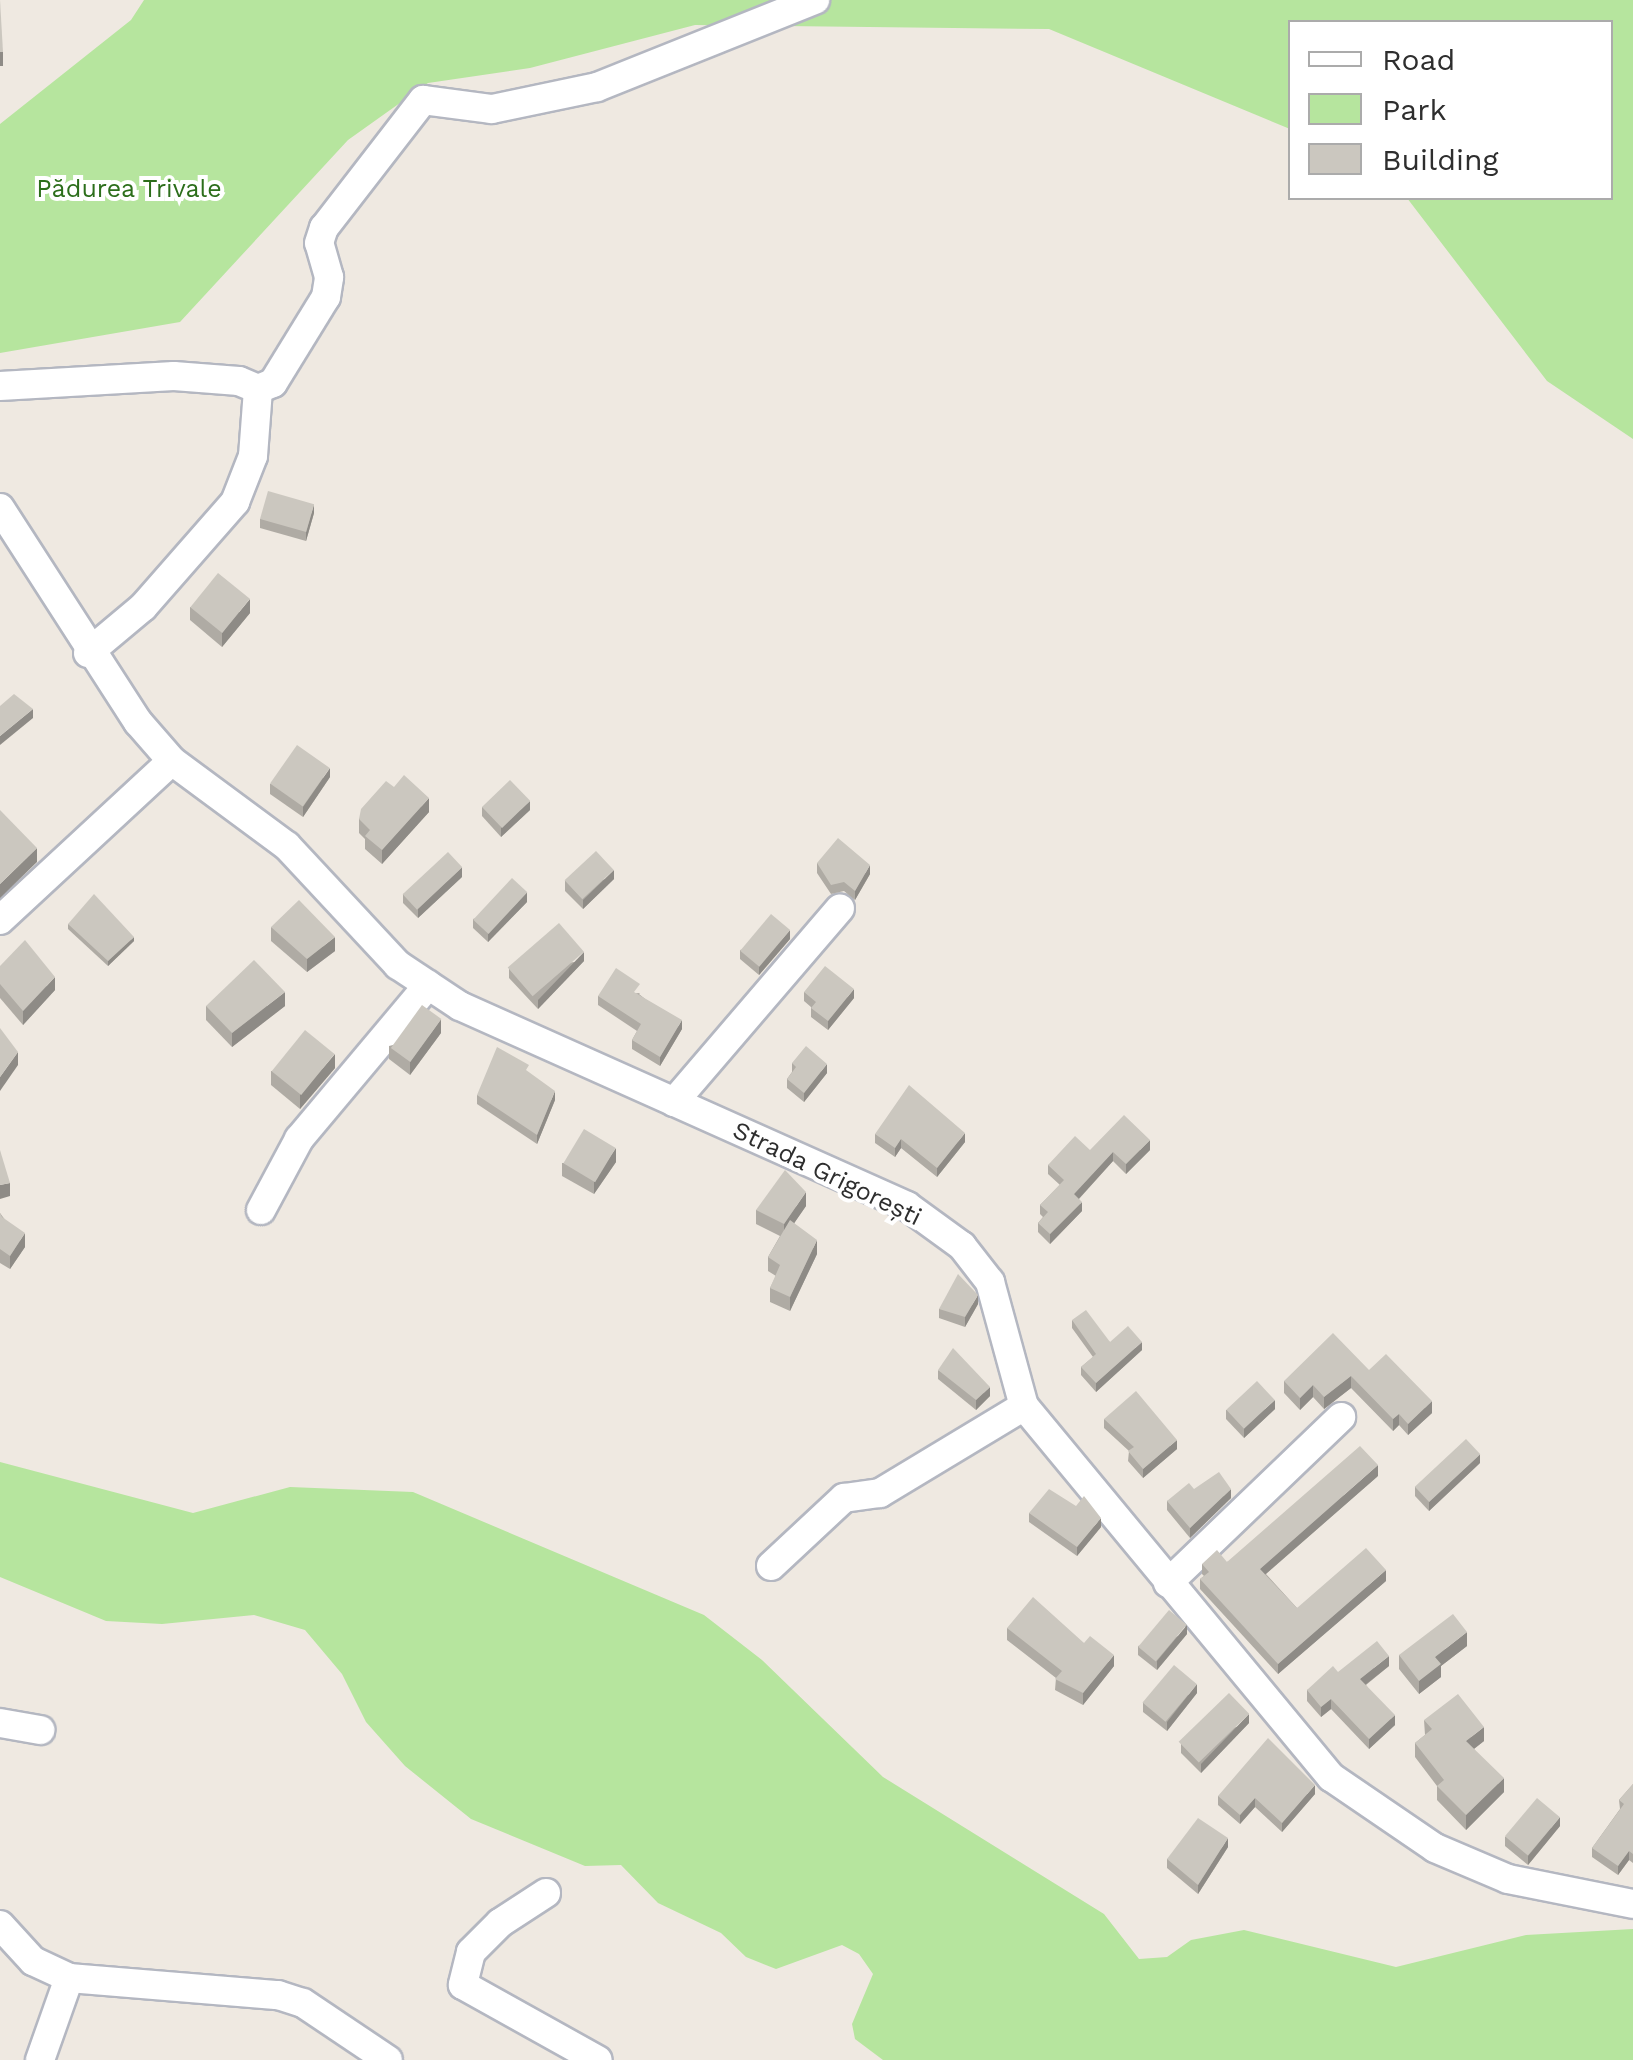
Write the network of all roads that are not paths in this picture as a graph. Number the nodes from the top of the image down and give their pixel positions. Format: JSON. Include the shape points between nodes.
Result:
{"nodes":[{"id":1,"x":815,"y":0,"type":"edge"},
{"id":2,"x":0,"y":386,"type":"edge"},
{"id":3,"x":258,"y":389,"type":"junction"},
{"id":4,"x":0,"y":508,"type":"edge"},
{"id":5,"x":88,"y":653,"type":"junction"},
{"id":6,"x":172,"y":761,"type":"junction"},
{"id":7,"x":840,"y":908,"type":"dead end"},
{"id":8,"x":0,"y":920,"type":"edge"},
{"id":9,"x":428,"y":984,"type":"junction"},
{"id":10,"x":674,"y":1102,"type":"junction"},
{"id":11,"x":261,"y":1210,"type":"dead end"},
{"id":12,"x":1024,"y":1406,"type":"junction"},
{"id":13,"x":1341,"y":1416,"type":"dead end"},
{"id":14,"x":771,"y":1566,"type":"dead end"},
{"id":15,"x":1168,"y":1583,"type":"junction"},
{"id":16,"x":0,"y":1724,"type":"edge"},
{"id":17,"x":40,"y":1730,"type":"dead end"},
{"id":18,"x":546,"y":1893,"type":"dead end"},
{"id":19,"x":1633,"y":1904,"type":"edge"},
{"id":20,"x":1,"y":1928,"type":"edge"},
{"id":21,"x":69,"y":1978,"type":"junction"},
{"id":22,"x":40,"y":2060,"type":"edge"},
{"id":23,"x":388,"y":2060,"type":"edge"},
{"id":24,"x":598,"y":2060,"type":"edge"}],
"edges":[{"from":1,"to":3,"type":"street","via":[[597,87],[492,110],[423,100],[324,228],[318,243],[326,297],[291,360]]},
{"from":2,"to":3,"type":"street","via":[[174,376],[240,381]]},
{"from":3,"to":5,"type":"street","via":[[253,456],[235,502],[143,607]]},
{"from":4,"to":5,"type":"street","name":"Strada Grigorești"},
{"from":5,"to":6,"type":"street","name":"Strada Grigorești"},
{"from":6,"to":8,"type":"street"},
{"from":6,"to":9,"type":"street","name":"Strada Grigorești","via":[[287,846],[398,965]]},
{"from":7,"to":10,"type":"street"},
{"from":9,"to":10,"type":"street","name":"Strada Grigorești","via":[[460,1006]]},
{"from":9,"to":11,"type":"street","via":[[299,1138]]},
{"from":10,"to":12,"type":"street","name":"Strada Grigorești","via":[[907,1206],[962,1246],[990,1282]]},
{"from":12,"to":14,"type":"street","via":[[880,1493],[844,1498]]},
{"from":12,"to":15,"type":"street","name":"Strada Grigorești"},
{"from":13,"to":15,"type":"street"},
{"from":15,"to":19,"type":"street","name":"Strada Grigorești","via":[[1332,1777],[1380,1815],[1508,1879]]},
{"from":16,"to":17,"type":"street"},
{"from":18,"to":24,"type":"street","via":[[471,1952],[463,1986]]},
{"from":20,"to":21,"type":"street","via":[[34,1961]]},
{"from":21,"to":22,"type":"street"},
{"from":21,"to":23,"type":"street","via":[[278,1995]]}]}
